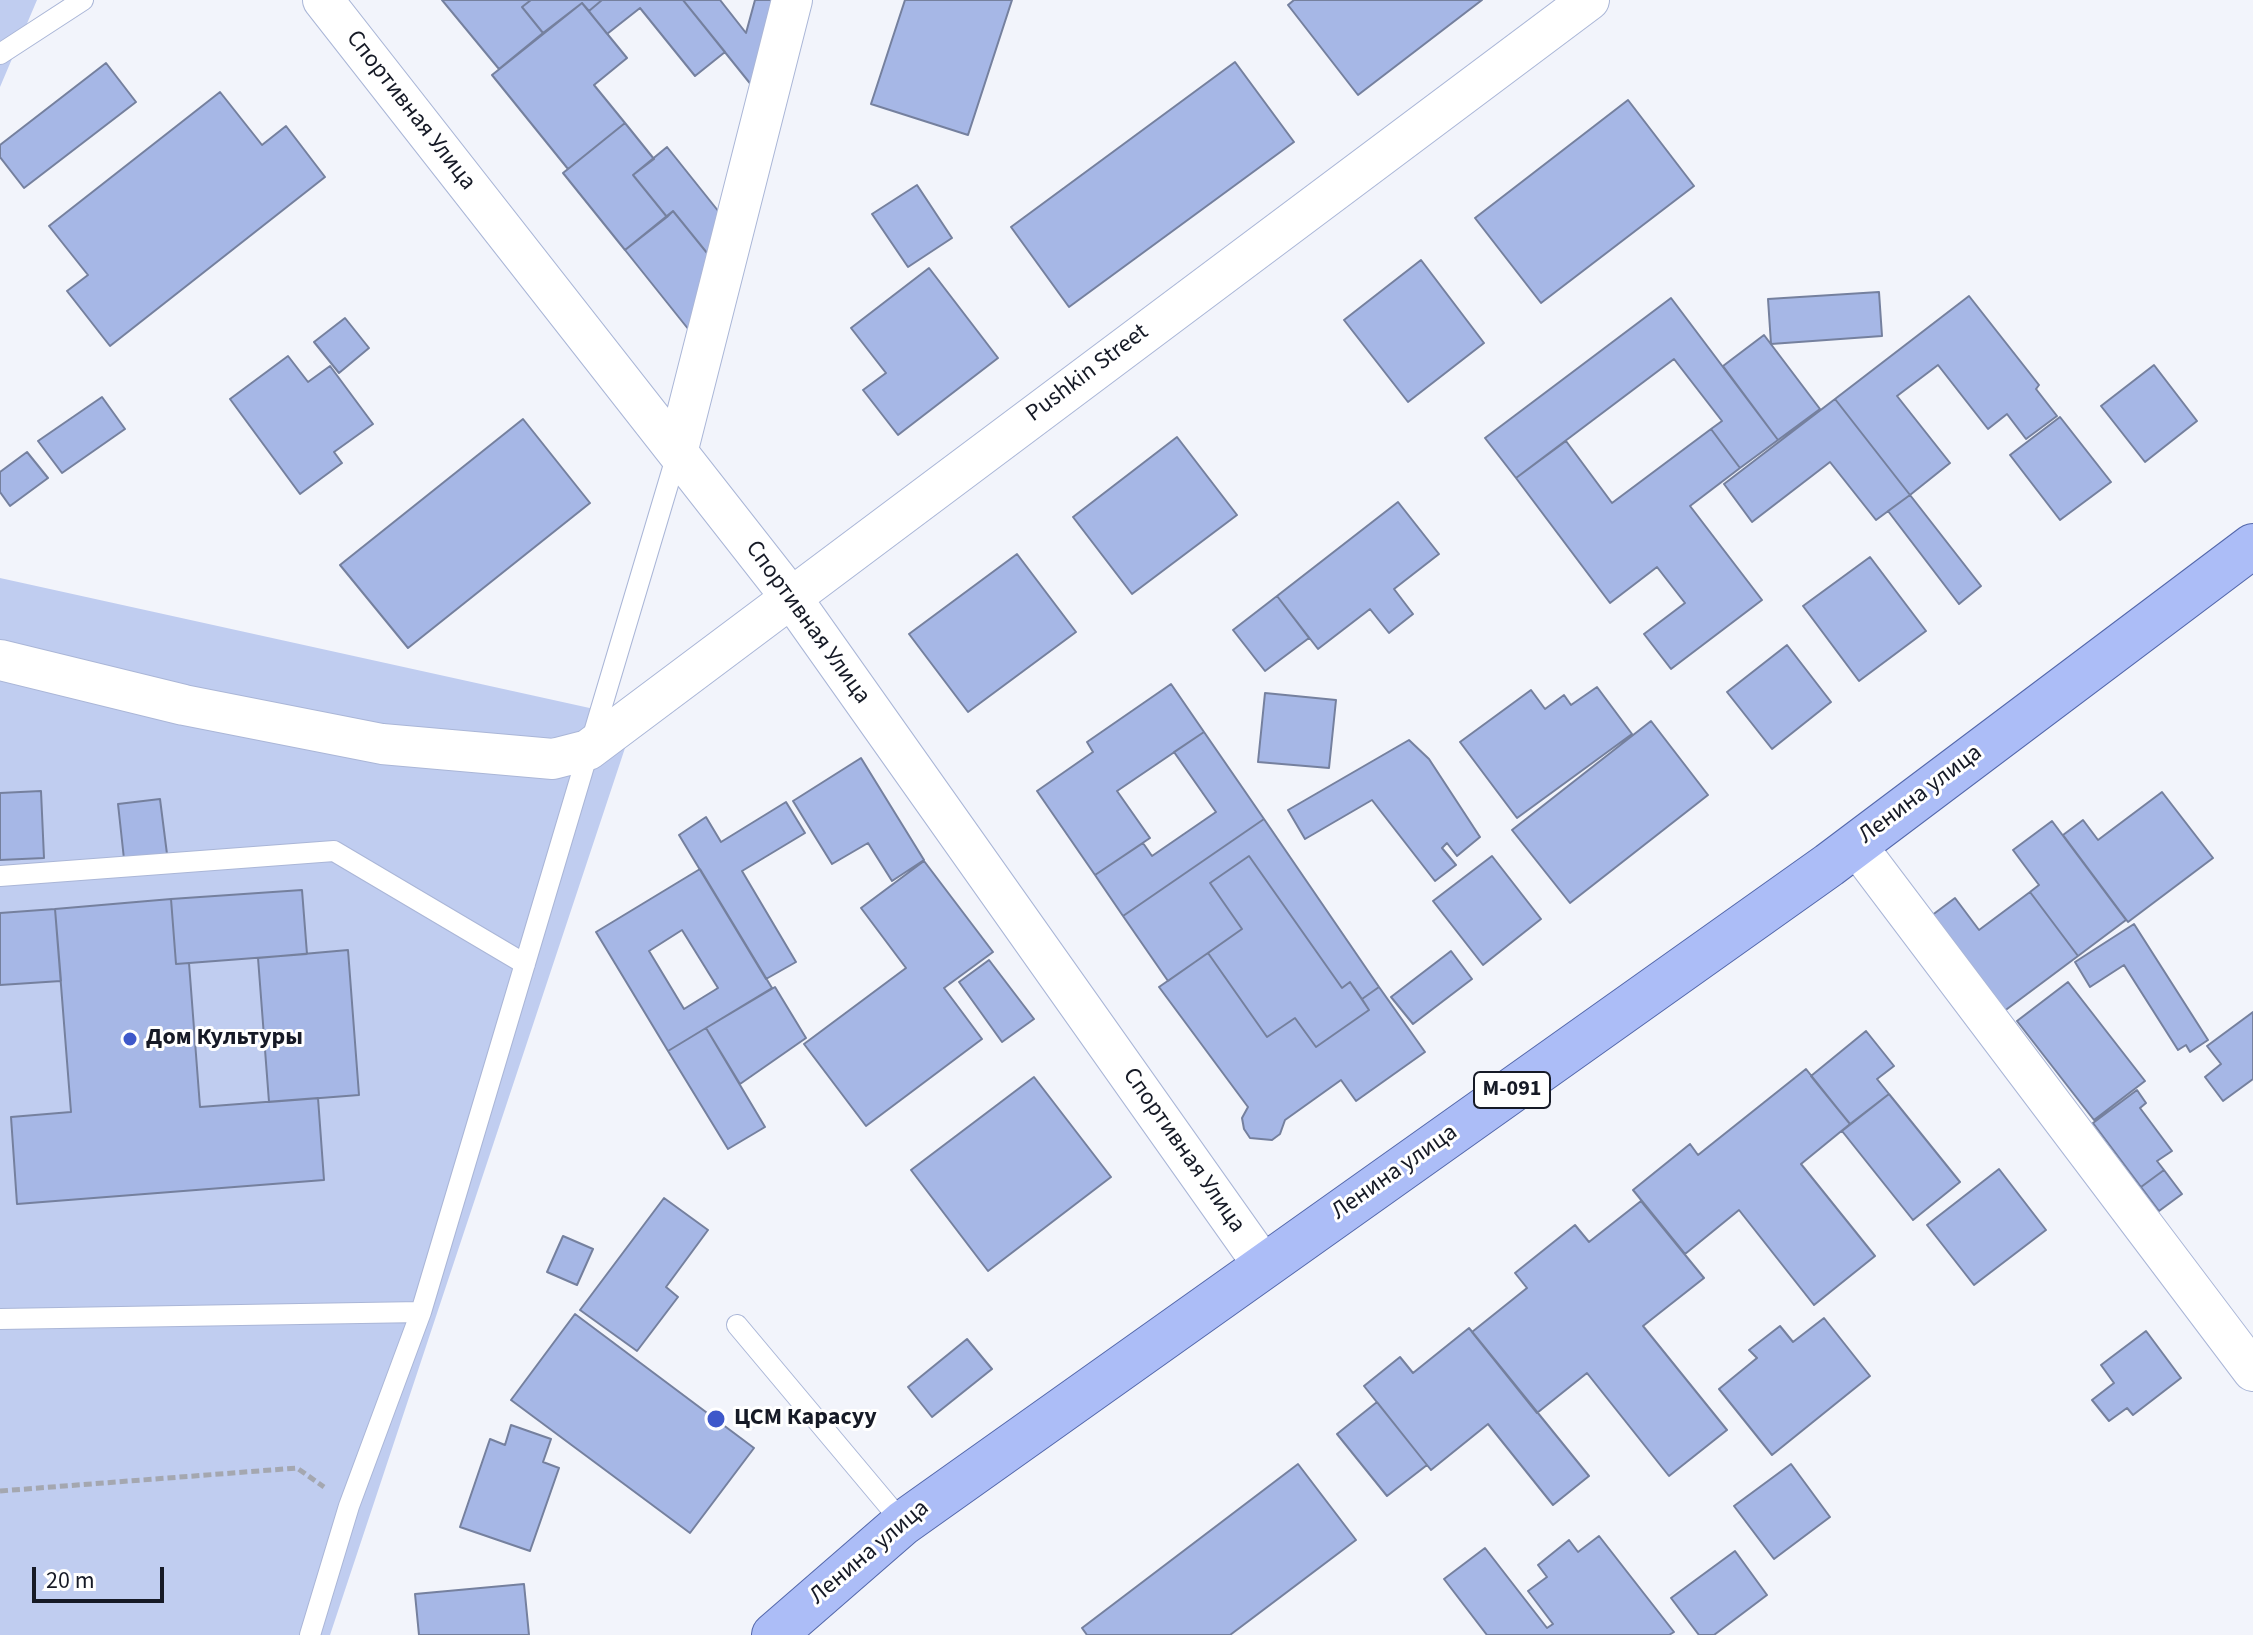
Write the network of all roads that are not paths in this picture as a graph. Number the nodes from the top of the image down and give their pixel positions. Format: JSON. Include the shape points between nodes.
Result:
{"nodes":[{"id":1,"x":83,"y":0,"type":"edge"},
{"id":2,"x":792,"y":0,"type":"edge"},
{"id":3,"x":1589,"y":0,"type":"edge"},
{"id":4,"x":329,"y":2,"type":"edge"},
{"id":5,"x":0,"y":54,"type":"edge"},
{"id":6,"x":678,"y":449,"type":"junction"},
{"id":7,"x":2253,"y":546,"type":"edge"},
{"id":8,"x":790,"y":596,"type":"junction"},
{"id":9,"x":0,"y":660,"type":"edge"},
{"id":10,"x":588,"y":750,"type":"junction"},
{"id":11,"x":1856,"y":845,"type":"junction"},
{"id":12,"x":0,"y":876,"type":"edge"},
{"id":13,"x":525,"y":964,"type":"junction"},
{"id":14,"x":1264,"y":1266,"type":"junction"},
{"id":15,"x":421,"y":1312,"type":"junction"},
{"id":16,"x":0,"y":1319,"type":"edge"},
{"id":17,"x":737,"y":1325,"type":"dead end"},
{"id":18,"x":2253,"y":1371,"type":"edge"},
{"id":19,"x":903,"y":1523,"type":"junction"},
{"id":20,"x":310,"y":1635,"type":"edge"},
{"id":21,"x":774,"y":1635,"type":"edge"}],
"edges":[{"from":1,"to":5,"type":"lane"},
{"from":2,"to":6,"type":"street"},
{"from":3,"to":8,"type":"street","name":"Pushkin Street"},
{"from":4,"to":6,"type":"street","name":"Спортивная Улица"},
{"from":6,"to":8,"type":"street","name":"Спортивная Улица"},
{"from":6,"to":10,"type":"lane"},
{"from":7,"to":11,"type":"main road","name":"Ленина улица","number":"М-091"},
{"from":8,"to":10,"type":"street","name":"Pushkin Street"},
{"from":8,"to":14,"type":"street","name":"Спортивная Улица"},
{"from":9,"to":10,"type":"street","via":[[184,705],[382,744],[553,759]]},
{"from":10,"to":13,"type":"lane"},
{"from":11,"to":14,"type":"main road","name":"Ленина улица","number":"М-091"},
{"from":11,"to":18,"type":"street"},
{"from":12,"to":13,"type":"lane","via":[[334,851]]},
{"from":13,"to":15,"type":"lane"},
{"from":14,"to":19,"type":"main road","name":"Ленина улица","number":"М-091"},
{"from":15,"to":16,"type":"lane"},
{"from":15,"to":20,"type":"lane","via":[[349,1506]]},
{"from":17,"to":19,"type":"lane"},
{"from":19,"to":21,"type":"main road","name":"Ленина улица","number":"М-091"}]}
